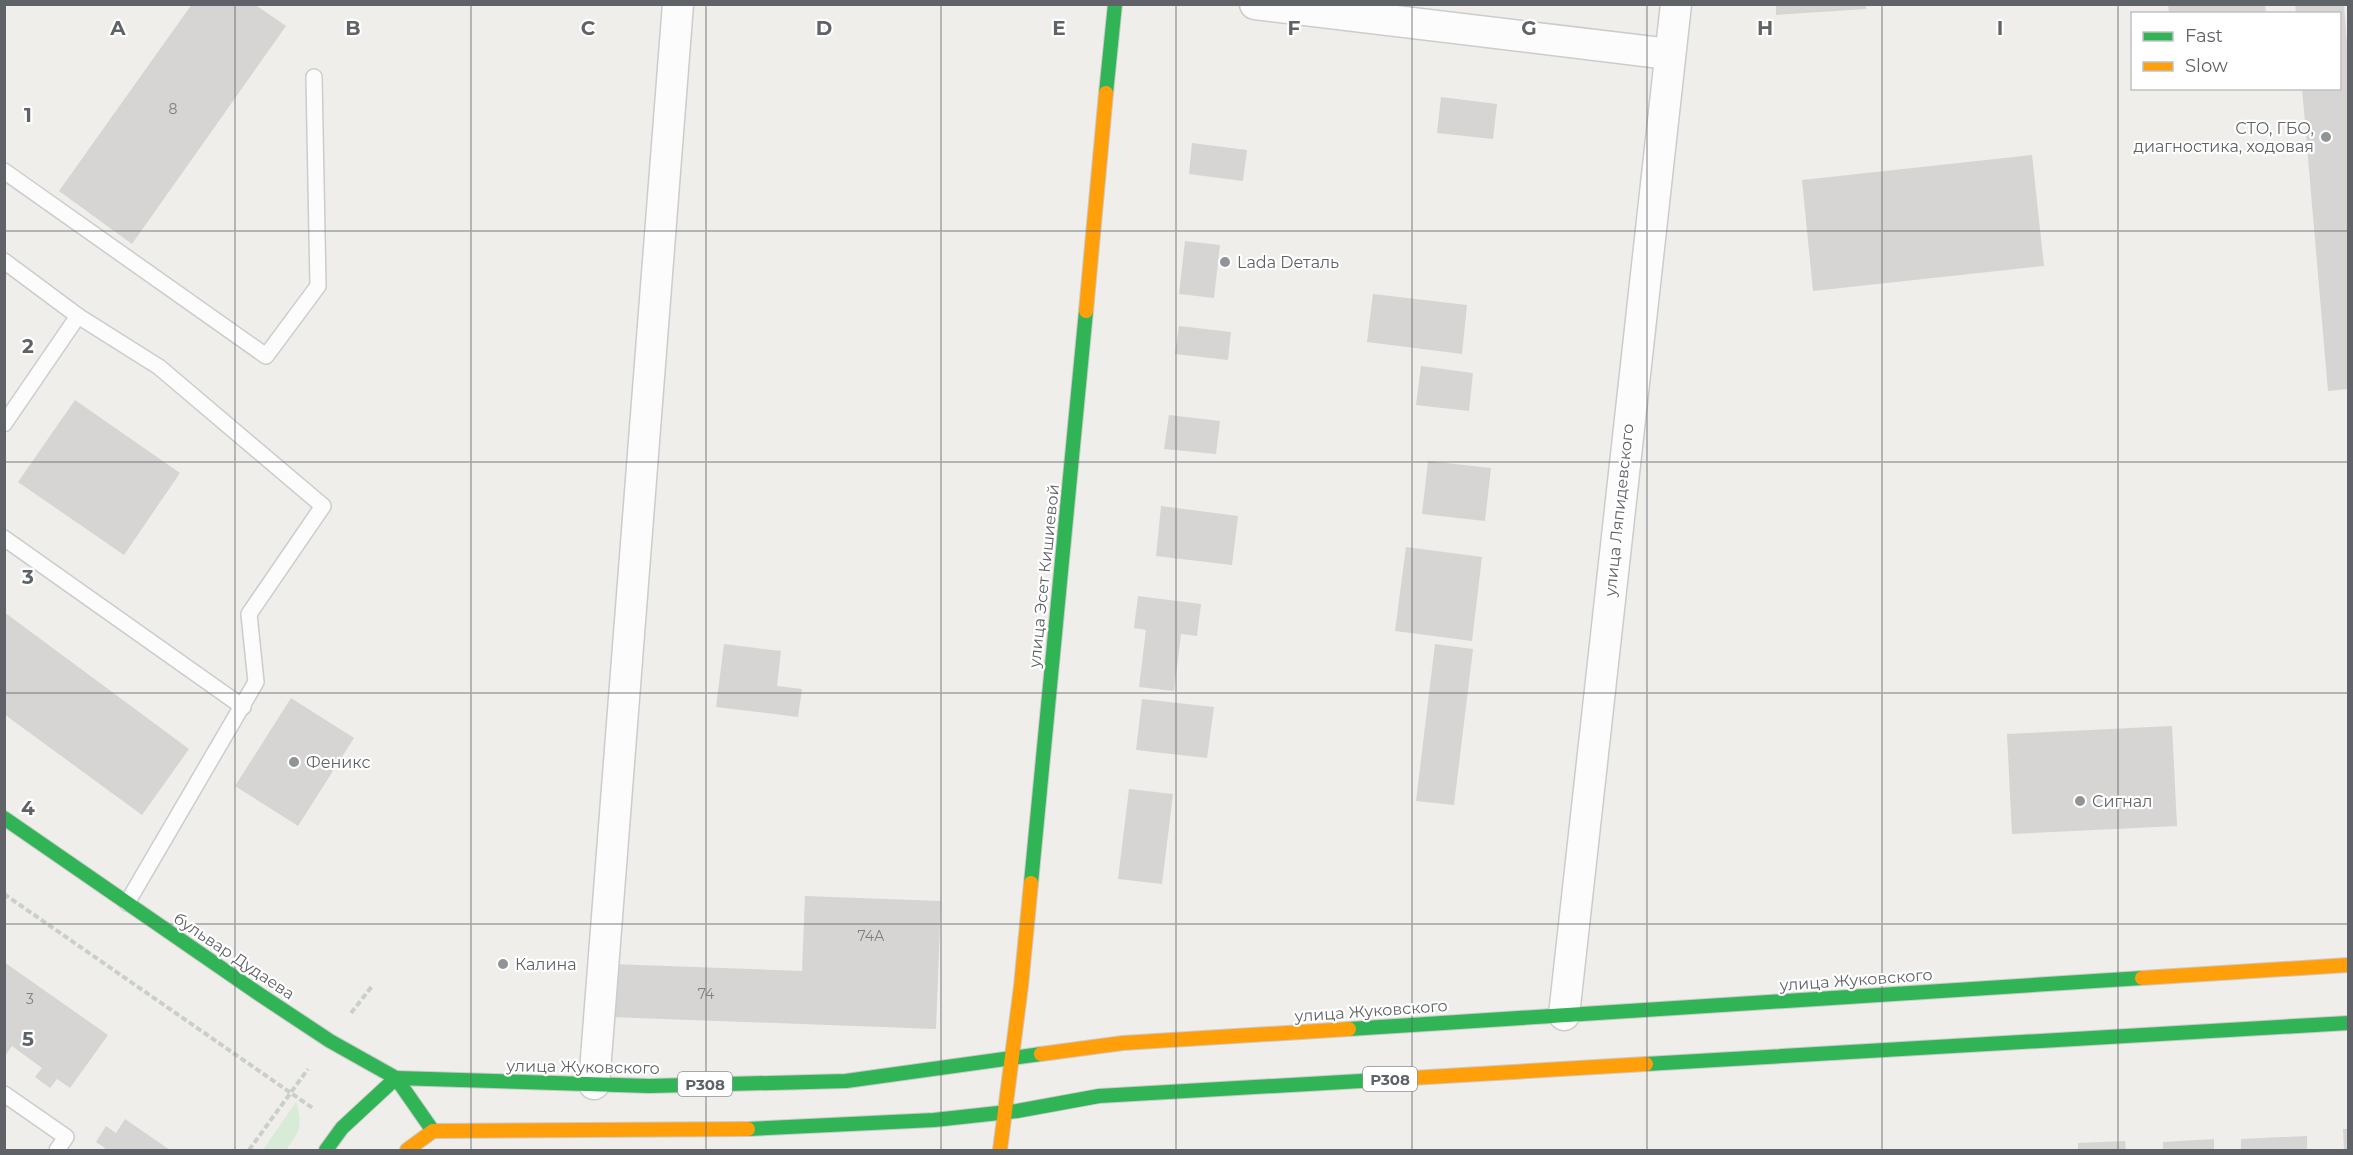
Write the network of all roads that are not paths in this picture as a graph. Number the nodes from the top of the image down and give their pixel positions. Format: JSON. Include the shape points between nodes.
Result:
{"nodes":[{"id":1,"x":678,"y":4,"type":"edge"},
{"id":2,"x":1115,"y":4,"type":"edge"},
{"id":3,"x":1255,"y":4,"type":"edge"},
{"id":4,"x":1676,"y":4,"type":"edge"},
{"id":5,"x":1669,"y":54,"type":"junction"},
{"id":6,"x":314,"y":77,"type":"dead end"},
{"id":7,"x":4,"y":171,"type":"edge"},
{"id":8,"x":4,"y":261,"type":"edge"},
{"id":9,"x":78,"y":316,"type":"junction"},
{"id":10,"x":4,"y":424,"type":"edge"},
{"id":11,"x":4,"y":538,"type":"edge"},
{"id":12,"x":243,"y":707,"type":"junction"},
{"id":13,"x":4,"y":818,"type":"edge"},
{"id":14,"x":127,"y":903,"type":"junction"},
{"id":15,"x":2349,"y":965,"type":"edge"},
{"id":16,"x":1564,"y":1015,"type":"junction"},
{"id":17,"x":2349,"y":1023,"type":"edge"},
{"id":18,"x":1013,"y":1057,"type":"junction"},
{"id":19,"x":396,"y":1078,"type":"junction"},
{"id":20,"x":594,"y":1084,"type":"junction"},
{"id":21,"x":4,"y":1094,"type":"edge"},
{"id":22,"x":1006,"y":1112,"type":"junction"},
{"id":23,"x":433,"y":1131,"type":"junction"},
{"id":24,"x":57,"y":1150,"type":"edge"},
{"id":25,"x":326,"y":1150,"type":"edge"},
{"id":26,"x":407,"y":1150,"type":"edge"},
{"id":27,"x":1000,"y":1150,"type":"edge"}],
"edges":[{"from":1,"to":20,"type":"street"},
{"from":2,"to":18,"type":"main road","name":"улица Эсет Кишиевой"},
{"from":3,"to":5,"type":"street"},
{"from":4,"to":5,"type":"street","name":"улица Ляпидевского"},
{"from":5,"to":16,"type":"street","name":"улица Ляпидевского"},
{"from":6,"to":7,"type":"lane","via":[[318,286],[266,356]]},
{"from":8,"to":9,"type":"lane"},
{"from":9,"to":10,"type":"lane"},
{"from":9,"to":12,"type":"lane","via":[[159,368],[323,506],[249,614],[256,682]]},
{"from":11,"to":12,"type":"lane"},
{"from":12,"to":14,"type":"lane"},
{"from":13,"to":14,"type":"main road","name":"бульвар Дудаева"},
{"from":14,"to":19,"type":"main road","name":"бульвар Дудаева","via":[[330,1041]]},
{"from":15,"to":16,"type":"main road","name":"улица Жуковского","number":"P308"},
{"from":16,"to":18,"type":"main road","name":"улица Жуковского","number":"P308","via":[[1123,1043]]},
{"from":17,"to":22,"type":"main road","number":"P308","via":[[1099,1096]]},
{"from":18,"to":20,"type":"main road","name":"улица Жуковского","number":"P308","via":[[846,1081]]},
{"from":18,"to":22,"type":"main road","name":"улица Эсет Кишиевой"},
{"from":19,"to":20,"type":"main road","name":"улица Жуковского","number":"P308"},
{"from":19,"to":23,"type":"main road","name":"бульвар Дудаева"},
{"from":19,"to":25,"type":"main road","via":[[342,1128]]},
{"from":21,"to":24,"type":"lane","via":[[66,1137]]},
{"from":22,"to":23,"type":"main road","number":"P308","via":[[842,1126],[650,1132]]},
{"from":22,"to":27,"type":"main road","name":"улица Эсет Кишиевой"},
{"from":23,"to":26,"type":"main road"}]}
